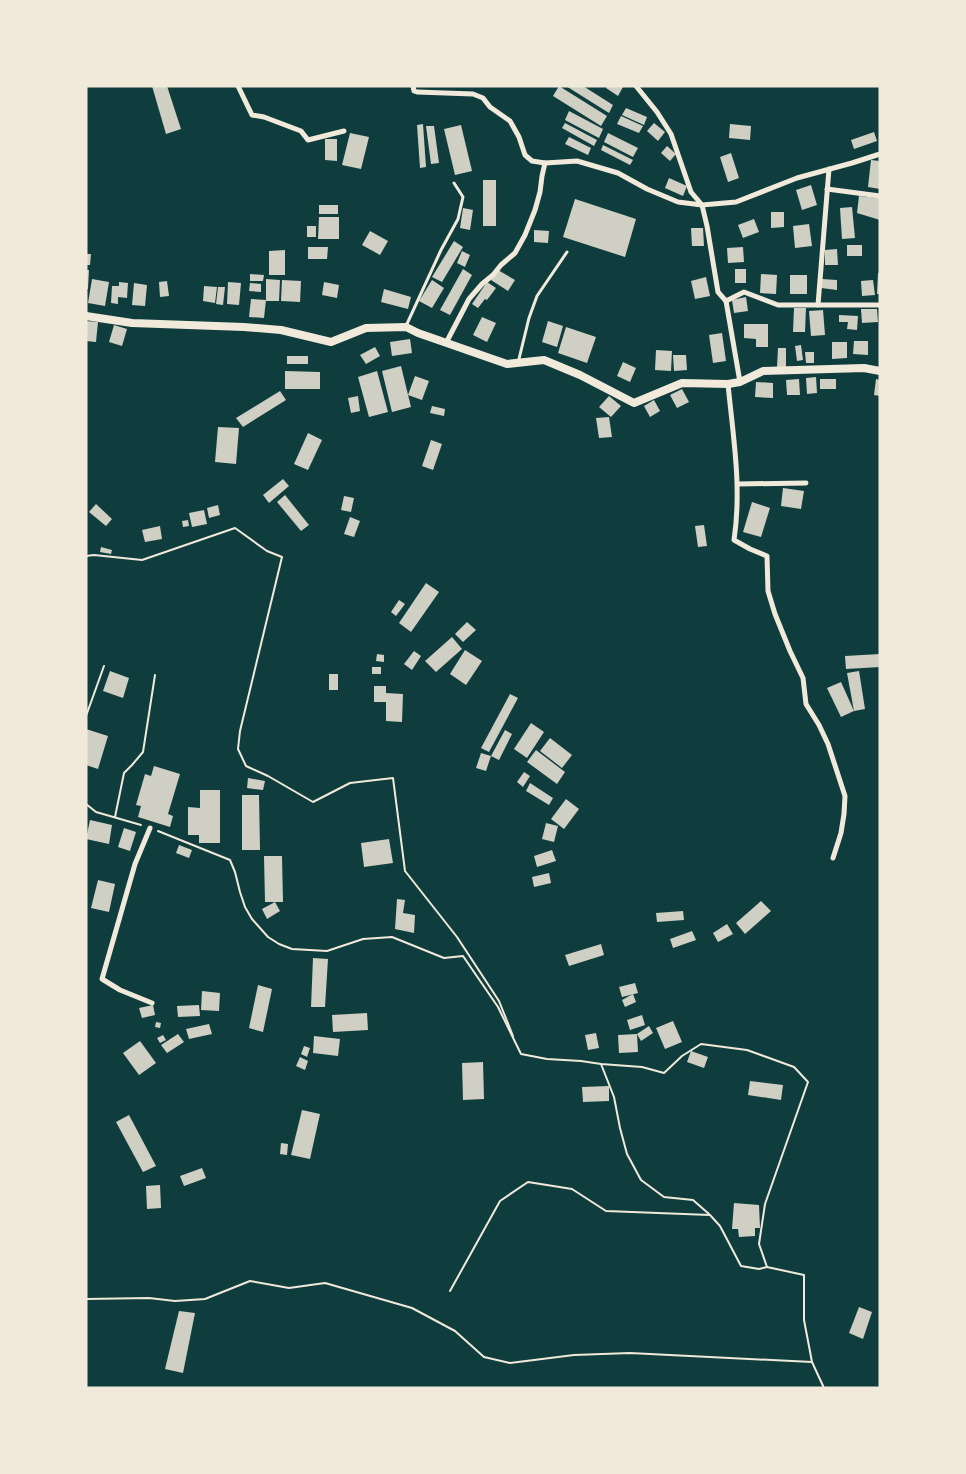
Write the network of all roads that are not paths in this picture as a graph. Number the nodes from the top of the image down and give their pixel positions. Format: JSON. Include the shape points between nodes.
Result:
{"nodes":[{"id":1,"x":238,"y":86,"type":"edge"},
{"id":2,"x":412,"y":86,"type":"edge"},
{"id":3,"x":636,"y":86,"type":"edge"},
{"id":4,"x":344,"y":131,"type":"dead end"},
{"id":5,"x":880,"y":154,"type":"edge"},
{"id":6,"x":545,"y":162,"type":"junction"},
{"id":7,"x":829,"y":170,"type":"junction"},
{"id":8,"x":454,"y":183,"type":"dead end"},
{"id":9,"x":828,"y":189,"type":"junction"},
{"id":10,"x":880,"y":196,"type":"edge"},
{"id":11,"x":702,"y":205,"type":"junction"},
{"id":12,"x":567,"y":252,"type":"dead end"},
{"id":13,"x":726,"y":301,"type":"junction"},
{"id":14,"x":818,"y":305,"type":"junction"},
{"id":15,"x":880,"y":305,"type":"edge"},
{"id":16,"x":86,"y":316,"type":"edge"},
{"id":17,"x":406,"y":327,"type":"junction"},
{"id":18,"x":446,"y":343,"type":"junction"},
{"id":19,"x":518,"y":364,"type":"junction"},
{"id":20,"x":880,"y":371,"type":"edge"},
{"id":21,"x":740,"y":382,"type":"junction"},
{"id":22,"x":728,"y":384,"type":"junction"},
{"id":23,"x":806,"y":483,"type":"dead end"},
{"id":24,"x":738,"y":484,"type":"junction"},
{"id":25,"x":150,"y":828,"type":"road end"},
{"id":26,"x":833,"y":858,"type":"dead end"},
{"id":27,"x":152,"y":1003,"type":"dead end"}],
"edges":[{"from":1,"to":4,"type":"street","via":[[252,115],[301,131],[308,140]]},
{"from":2,"to":6,"type":"street","via":[[418,92],[473,94],[483,98],[510,121],[520,137],[525,155],[532,161]]},
{"from":3,"to":11,"type":"street","via":[[671,134],[691,192]]},
{"from":5,"to":7,"type":"street"},
{"from":6,"to":11,"type":"street","via":[[585,163],[618,173],[678,202]]},
{"from":6,"to":18,"type":"street","via":[[535,210],[515,253],[469,299]]},
{"from":7,"to":9,"type":"street"},
{"from":7,"to":11,"type":"street","via":[[797,178],[736,202]]},
{"from":8,"to":17,"type":"lane","via":[[463,197],[458,219]]},
{"from":9,"to":10,"type":"street"},
{"from":9,"to":14,"type":"street"},
{"from":11,"to":13,"type":"street","via":[[718,292]]},
{"from":12,"to":19,"type":"lane","via":[[537,296]]},
{"from":13,"to":14,"type":"street","via":[[744,292],[778,305]]},
{"from":13,"to":21,"type":"street"},
{"from":14,"to":15,"type":"street"},
{"from":16,"to":17,"type":"street","via":[[132,323],[281,330],[331,342],[366,328]]},
{"from":17,"to":18,"type":"street"},
{"from":18,"to":19,"type":"street","via":[[506,364]]},
{"from":19,"to":22,"type":"street","via":[[544,360],[634,403],[682,383]]},
{"from":20,"to":21,"type":"street","via":[[864,368],[763,371]]},
{"from":21,"to":22,"type":"street"},
{"from":22,"to":24,"type":"street"},
{"from":23,"to":24,"type":"street"},
{"from":24,"to":26,"type":"street","via":[[734,540],[767,556],[768,591],[775,614],[803,678],[806,704],[822,731],[845,796],[841,833]]},
{"from":25,"to":27,"type":"street","via":[[135,864],[102,979]]}]}
